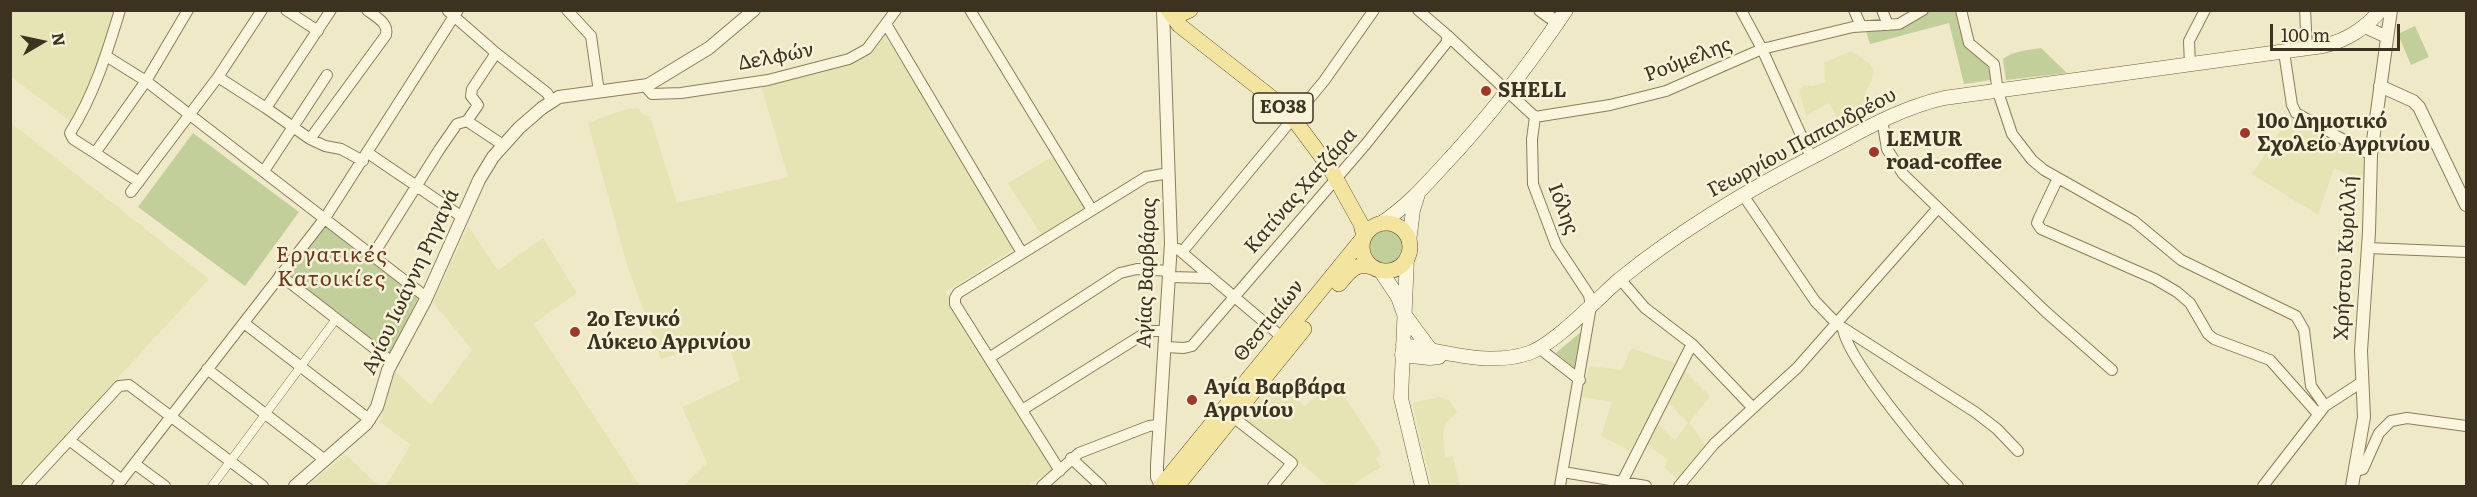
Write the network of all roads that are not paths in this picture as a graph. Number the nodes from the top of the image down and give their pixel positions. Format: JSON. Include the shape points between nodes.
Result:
{"nodes":[{"id":1,"x":120,"y":10,"type":"edge"},
{"id":2,"x":188,"y":10,"type":"edge"},
{"id":3,"x":262,"y":10,"type":"edge"},
{"id":4,"x":286,"y":10,"type":"edge"},
{"id":5,"x":331,"y":10,"type":"edge"},
{"id":6,"x":367,"y":10,"type":"edge"},
{"id":7,"x":567,"y":10,"type":"edge"},
{"id":8,"x":754,"y":10,"type":"edge"},
{"id":9,"x":896,"y":10,"type":"edge"},
{"id":10,"x":970,"y":10,"type":"edge"},
{"id":11,"x":1163,"y":10,"type":"edge"},
{"id":12,"x":1190,"y":10,"type":"edge"},
{"id":13,"x":1374,"y":10,"type":"edge"},
{"id":14,"x":1418,"y":10,"type":"edge"},
{"id":15,"x":1540,"y":10,"type":"edge"},
{"id":16,"x":1566,"y":10,"type":"edge"},
{"id":17,"x":1740,"y":10,"type":"edge"},
{"id":18,"x":1854,"y":10,"type":"edge"},
{"id":19,"x":1882,"y":10,"type":"edge"},
{"id":20,"x":1923,"y":10,"type":"edge"},
{"id":21,"x":1961,"y":10,"type":"edge"},
{"id":22,"x":2205,"y":10,"type":"edge"},
{"id":23,"x":2305,"y":10,"type":"edge"},
{"id":24,"x":2381,"y":10,"type":"edge"},
{"id":25,"x":2391,"y":10,"type":"edge"},
{"id":26,"x":1168,"y":11,"type":"edge"},
{"id":27,"x":453,"y":12,"type":"edge"},
{"id":28,"x":1558,"y":23,"type":"junction"},
{"id":29,"x":886,"y":24,"type":"junction"},
{"id":30,"x":1179,"y":25,"type":"junction"},
{"id":31,"x":1888,"y":25,"type":"junction"},
{"id":32,"x":1857,"y":27,"type":"junction"},
{"id":33,"x":2365,"y":27,"type":"junction"},
{"id":34,"x":318,"y":31,"type":"junction"},
{"id":35,"x":1447,"y":35,"type":"junction"},
{"id":36,"x":2387,"y":37,"type":"junction"},
{"id":37,"x":1762,"y":49,"type":"junction"},
{"id":38,"x":2307,"y":49,"type":"junction"},
{"id":39,"x":2284,"y":52,"type":"junction"},
{"id":40,"x":496,"y":53,"type":"junction"},
{"id":41,"x":106,"y":56,"type":"junction"},
{"id":42,"x":1163,"y":59,"type":"junction"},
{"id":43,"x":2190,"y":65,"type":"junction"},
{"id":44,"x":327,"y":75,"type":"dead end"},
{"id":45,"x":218,"y":77,"type":"junction"},
{"id":46,"x":146,"y":81,"type":"junction"},
{"id":47,"x":645,"y":86,"type":"junction"},
{"id":48,"x":2380,"y":86,"type":"junction"},
{"id":49,"x":599,"y":92,"type":"junction"},
{"id":50,"x":1998,"y":92,"type":"junction"},
{"id":51,"x":1507,"y":93,"type":"junction"},
{"id":52,"x":552,"y":101,"type":"junction"},
{"id":53,"x":266,"y":108,"type":"junction"},
{"id":54,"x":189,"y":114,"type":"junction"},
{"id":55,"x":1292,"y":117,"type":"junction"},
{"id":56,"x":1535,"y":117,"type":"junction"},
{"id":57,"x":1882,"y":119,"type":"junction"},
{"id":58,"x":467,"y":121,"type":"junction"},
{"id":59,"x":293,"y":127,"type":"junction"},
{"id":60,"x":310,"y":139,"type":"junction"},
{"id":61,"x":503,"y":145,"type":"junction"},
{"id":62,"x":95,"y":153,"type":"junction"},
{"id":63,"x":2371,"y":155,"type":"junction"},
{"id":64,"x":365,"y":157,"type":"junction"},
{"id":65,"x":1812,"y":157,"type":"junction"},
{"id":66,"x":264,"y":171,"type":"junction"},
{"id":67,"x":1169,"y":173,"type":"junction"},
{"id":68,"x":1335,"y":177,"type":"junction"},
{"id":69,"x":2058,"y":178,"type":"junction"},
{"id":70,"x":139,"y":182,"type":"junction"},
{"id":71,"x":416,"y":186,"type":"junction"},
{"id":72,"x":131,"y":192,"type":"dead end"},
{"id":73,"x":1419,"y":192,"type":"junction"},
{"id":74,"x":1743,"y":195,"type":"junction"},
{"id":75,"x":2466,"y":205,"type":"edge"},
{"id":76,"x":1937,"y":208,"type":"junction"},
{"id":77,"x":1092,"y":210,"type":"junction"},
{"id":78,"x":462,"y":217,"type":"junction"},
{"id":79,"x":325,"y":218,"type":"junction"},
{"id":80,"x":1370,"y":231,"type":"junction"},
{"id":81,"x":1171,"y":243,"type":"junction"},
{"id":82,"x":2368,"y":248,"type":"junction"},
{"id":83,"x":1408,"y":250,"type":"junction"},
{"id":84,"x":1182,"y":252,"type":"junction"},
{"id":85,"x":2466,"y":252,"type":"edge"},
{"id":86,"x":1022,"y":253,"type":"junction"},
{"id":87,"x":373,"y":255,"type":"junction"},
{"id":88,"x":1376,"y":268,"type":"junction"},
{"id":89,"x":1169,"y":274,"type":"junction"},
{"id":90,"x":280,"y":275,"type":"junction"},
{"id":91,"x":1212,"y":278,"type":"junction"},
{"id":92,"x":1620,"y":279,"type":"junction"},
{"id":93,"x":1234,"y":296,"type":"junction"},
{"id":94,"x":426,"y":297,"type":"junction"},
{"id":95,"x":1591,"y":306,"type":"junction"},
{"id":96,"x":1404,"y":314,"type":"junction"},
{"id":97,"x":336,"y":319,"type":"junction"},
{"id":98,"x":244,"y":323,"type":"junction"},
{"id":99,"x":1840,"y":326,"type":"junction"},
{"id":100,"x":1166,"y":331,"type":"junction"},
{"id":101,"x":1283,"y":338,"type":"junction"},
{"id":102,"x":1692,"y":344,"type":"junction"},
{"id":103,"x":1165,"y":347,"type":"junction"},
{"id":104,"x":1539,"y":348,"type":"junction"},
{"id":105,"x":1430,"y":349,"type":"junction"},
{"id":106,"x":1403,"y":350,"type":"junction"},
{"id":107,"x":1454,"y":354,"type":"junction"},
{"id":108,"x":989,"y":358,"type":"junction"},
{"id":109,"x":392,"y":362,"type":"junction"},
{"id":110,"x":299,"y":367,"type":"junction"},
{"id":111,"x":207,"y":369,"type":"junction"},
{"id":112,"x":2112,"y":370,"type":"dead end"},
{"id":113,"x":1580,"y":380,"type":"junction"},
{"id":114,"x":2362,"y":382,"type":"junction"},
{"id":115,"x":1753,"y":408,"type":"junction"},
{"id":116,"x":1023,"y":410,"type":"junction"},
{"id":117,"x":2322,"y":410,"type":"junction"},
{"id":118,"x":265,"y":414,"type":"junction"},
{"id":119,"x":171,"y":415,"type":"junction"},
{"id":120,"x":1233,"y":417,"type":"junction"},
{"id":121,"x":370,"y":420,"type":"junction"},
{"id":122,"x":1159,"y":425,"type":"junction"},
{"id":123,"x":2466,"y":426,"type":"edge"},
{"id":124,"x":69,"y":440,"type":"junction"},
{"id":125,"x":2018,"y":451,"type":"dead end"},
{"id":126,"x":1071,"y":458,"type":"junction"},
{"id":127,"x":325,"y":460,"type":"junction"},
{"id":128,"x":230,"y":461,"type":"junction"},
{"id":129,"x":135,"y":464,"type":"junction"},
{"id":130,"x":2273,"y":470,"type":"junction"},
{"id":131,"x":1060,"y":471,"type":"junction"},
{"id":132,"x":1563,"y":472,"type":"junction"},
{"id":133,"x":2354,"y":472,"type":"junction"},
{"id":134,"x":1622,"y":482,"type":"junction"},
{"id":135,"x":120,"y":483,"type":"edge"},
{"id":136,"x":27,"y":486,"type":"edge"},
{"id":137,"x":165,"y":486,"type":"edge"},
{"id":138,"x":212,"y":486,"type":"edge"},
{"id":139,"x":263,"y":486,"type":"edge"},
{"id":140,"x":295,"y":486,"type":"edge"},
{"id":141,"x":1042,"y":486,"type":"edge"},
{"id":142,"x":1101,"y":486,"type":"edge"},
{"id":143,"x":1161,"y":486,"type":"edge"},
{"id":144,"x":1177,"y":486,"type":"edge"},
{"id":145,"x":1273,"y":486,"type":"edge"},
{"id":146,"x":1422,"y":486,"type":"edge"},
{"id":147,"x":1560,"y":486,"type":"edge"},
{"id":148,"x":1646,"y":486,"type":"edge"},
{"id":149,"x":1679,"y":486,"type":"edge"},
{"id":150,"x":1958,"y":486,"type":"edge"},
{"id":151,"x":2263,"y":486,"type":"edge"},
{"id":152,"x":2274,"y":486,"type":"edge"},
{"id":153,"x":2352,"y":486,"type":"edge"}],
"edges":[{"from":1,"to":41,"type":"street"},
{"from":2,"to":46,"type":"street"},
{"from":3,"to":45,"type":"street"},
{"from":4,"to":34,"type":"street"},
{"from":5,"to":34,"type":"street"},
{"from":6,"to":60,"type":"street","via":[[385,23],[386,35]]},
{"from":7,"to":49,"type":"street","via":[[591,36]]},
{"from":8,"to":47,"type":"street","name":"Αγίου Ιωάννη Ρηγανά","via":[[709,48]]},
{"from":9,"to":29,"type":"street","name":"Δελφών"},
{"from":10,"to":77,"type":"street"},
{"from":11,"to":42,"type":"street","name":"Αγίας Βαρβάρας"},
{"from":12,"to":26,"type":"main road","number":"ΕΟ38","via":[[1181,14]]},
{"from":12,"to":30,"type":"main road","number":"ΕΟ38"},
{"from":13,"to":55,"type":"street","via":[[1324,81]]},
{"from":14,"to":35,"type":"street"},
{"from":15,"to":28,"type":"street"},
{"from":16,"to":28,"type":"main road"},
{"from":17,"to":37,"type":"street"},
{"from":18,"to":32,"type":"street"},
{"from":19,"to":31,"type":"street"},
{"from":20,"to":31,"type":"street","name":"Ρούμελης","via":[[1899,24]]},
{"from":21,"to":50,"type":"street","via":[[1969,43],[1994,64]]},
{"from":22,"to":43,"type":"street","via":[[2189,41]]},
{"from":23,"to":38,"type":"street"},
{"from":24,"to":33,"type":"main road","name":"Γεωργίου Παπανδρέου"},
{"from":25,"to":36,"type":"street","name":"Χρήστου Κυριλλή"},
{"from":26,"to":30,"type":"main road","number":"ΕΟ38"},
{"from":27,"to":40,"type":"street"},
{"from":27,"to":64,"type":"street"},
{"from":28,"to":51,"type":"main road"},
{"from":29,"to":47,"type":"street","name":"Δελφών","via":[[863,52],[822,67],[681,93],[652,94]]},
{"from":29,"to":86,"type":"street"},
{"from":30,"to":42,"type":"street","name":"Αγίας Βαρβάρας"},
{"from":30,"to":55,"type":"main road","number":"ΕΟ38"},
{"from":31,"to":32,"type":"street","name":"Ρούμελης"},
{"from":32,"to":37,"type":"street","name":"Ρούμελης"},
{"from":33,"to":36,"type":"street"},
{"from":33,"to":38,"type":"main road","name":"Γεωργίου Παπανδρέου","via":[[2346,39]]},
{"from":34,"to":53,"type":"street"},
{"from":35,"to":51,"type":"street"},
{"from":35,"to":68,"type":"street","name":"Κατίνας Χατζάρα","via":[[1447,42]]},
{"from":36,"to":48,"type":"street","name":"Χρήστου Κυριλλή"},
{"from":37,"to":56,"type":"street","name":"Ρούμελης","via":[[1666,91]]},
{"from":37,"to":65,"type":"street"},
{"from":38,"to":39,"type":"main road","name":"Γεωργίου Παπανδρέου"},
{"from":39,"to":43,"type":"main road","name":"Γεωργίου Παπανδρέου"},
{"from":39,"to":63,"type":"street","via":[[2296,113]]},
{"from":40,"to":52,"type":"street"},
{"from":40,"to":58,"type":"street","via":[[472,89],[472,98],[478,104]]},
{"from":41,"to":46,"type":"street"},
{"from":41,"to":62,"type":"street","via":[[70,133],[73,140]]},
{"from":42,"to":67,"type":"street","name":"Αγίας Βαρβάρας"},
{"from":43,"to":50,"type":"main road","name":"Γεωργίου Παπανδρέου"},
{"from":44,"to":59,"type":"street"},
{"from":45,"to":53,"type":"street"},
{"from":45,"to":54,"type":"street"},
{"from":46,"to":54,"type":"street"},
{"from":46,"to":62,"type":"street"},
{"from":47,"to":49,"type":"street","name":"Αγίου Ιωάννη Ρηγανά"},
{"from":48,"to":63,"type":"street","name":"Χρήστου Κυριλλή"},
{"from":48,"to":75,"type":"street","via":[[2419,107]]},
{"from":49,"to":52,"type":"street","name":"Αγίου Ιωάννη Ρηγανά"},
{"from":50,"to":57,"type":"main road","name":"Γεωργίου Παπανδρέου","via":[[1924,103]]},
{"from":50,"to":69,"type":"street","via":[[2018,144],[2032,160]]},
{"from":51,"to":56,"type":"street"},
{"from":51,"to":73,"type":"main road"},
{"from":52,"to":61,"type":"street","name":"Αγίου Ιωάννη Ρηγανά"},
{"from":53,"to":59,"type":"street"},
{"from":54,"to":66,"type":"street"},
{"from":54,"to":70,"type":"street"},
{"from":55,"to":68,"type":"main road","number":"ΕΟ38"},
{"from":55,"to":84,"type":"street"},
{"from":56,"to":95,"type":"street","name":"Ιόλης","via":[[1533,184],[1556,244],[1589,295]]},
{"from":57,"to":65,"type":"main road","name":"Γεωργίου Παπανδρέου"},
{"from":57,"to":76,"type":"street","via":[[1892,160]]},
{"from":58,"to":61,"type":"street"},
{"from":58,"to":71,"type":"street","via":[[457,124]]},
{"from":59,"to":60,"type":"street"},
{"from":59,"to":66,"type":"street"},
{"from":60,"to":64,"type":"street"},
{"from":61,"to":78,"type":"street","name":"Αγίου Ιωάννη Ρηγανά","via":[[487,165]]},
{"from":62,"to":70,"type":"street"},
{"from":63,"to":82,"type":"street","name":"Χρήστου Κυριλλή"},
{"from":64,"to":71,"type":"street"},
{"from":64,"to":79,"type":"street"},
{"from":65,"to":74,"type":"main road","name":"Γεωργίου Παπανδρέου"},
{"from":66,"to":79,"type":"street"},
{"from":67,"to":77,"type":"street","via":[[1146,177]]},
{"from":67,"to":81,"type":"street","name":"Αγίας Βαρβάρας"},
{"from":68,"to":80,"type":"main road","number":"ΕΟ38"},
{"from":68,"to":93,"type":"street","name":"Κατίνας Χατζάρα"},
{"from":69,"to":117,"type":"street","via":[[2134,221],[2181,260],[2296,316],[2304,330],[2311,386]]},
{"from":69,"to":117,"type":"street","via":[[2037,223],[2040,229],[2177,292],[2190,303],[2214,339],[2270,360]]},
{"from":70,"to":72,"type":"street"},
{"from":71,"to":78,"type":"street"},
{"from":71,"to":87,"type":"street"},
{"from":73,"to":80,"type":"main road","via":[[1395,215]]},
{"from":73,"to":83,"type":"main road"},
{"from":74,"to":92,"type":"main road","name":"Γεωργίου Παπανδρέου","via":[[1694,223]]},
{"from":74,"to":99,"type":"street","via":[[1815,301]]},
{"from":76,"to":99,"type":"street"},
{"from":76,"to":112,"type":"street"},
{"from":77,"to":86,"type":"street"},
{"from":78,"to":94,"type":"street","name":"Αγίου Ιωάννη Ρηγανά"},
{"from":79,"to":87,"type":"street"},
{"from":79,"to":90,"type":"street"},
{"from":80,"to":83,"type":"main road","via":[[1395,225],[1401,229]]},
{"from":80,"to":88,"type":"main road","number":"ΕΟ38","via":[[1363,254]]},
{"from":80,"to":101,"type":"main road","name":"Θεστιαίων"},
{"from":81,"to":84,"type":"street"},
{"from":81,"to":89,"type":"street","name":"Αγίας Βαρβάρας"},
{"from":82,"to":85,"type":"street"},
{"from":82,"to":114,"type":"street","name":"Χρήστου Κυριλλή"},
{"from":83,"to":88,"type":"main road","via":[[1396,268]]},
{"from":83,"to":96,"type":"main road"},
{"from":84,"to":91,"type":"street"},
{"from":86,"to":108,"type":"street","via":[[955,298]]},
{"from":87,"to":94,"type":"street"},
{"from":88,"to":96,"type":"main road","via":[[1394,290]]},
{"from":88,"to":120,"type":"main road","name":"Θεστιαίων","via":[[1364,264],[1351,269]]},
{"from":89,"to":91,"type":"street"},
{"from":89,"to":100,"type":"street","name":"Αγίας Βαρβάρας"},
{"from":89,"to":108,"type":"street","via":[[1137,269],[1120,273]]},
{"from":90,"to":97,"type":"street"},
{"from":90,"to":98,"type":"street"},
{"from":91,"to":93,"type":"street"},
{"from":92,"to":95,"type":"main road","name":"Γεωργίου Παπανδρέου"},
{"from":92,"to":102,"type":"street","via":[[1646,308]]},
{"from":93,"to":101,"type":"street"},
{"from":93,"to":103,"type":"street","name":"Κατίνας Χατζάρα","via":[[1192,346]]},
{"from":94,"to":109,"type":"street","name":"Αγίου Ιωάννη Ρηγανά"},
{"from":95,"to":104,"type":"main road","name":"Γεωργίου Παπανδρέου"},
{"from":95,"to":113,"type":"street"},
{"from":96,"to":105,"type":"main road"},
{"from":96,"to":106,"type":"main road"},
{"from":97,"to":109,"type":"street"},
{"from":97,"to":110,"type":"street"},
{"from":98,"to":110,"type":"street"},
{"from":98,"to":111,"type":"street"},
{"from":99,"to":115,"type":"street"},
{"from":99,"to":125,"type":"street","via":[[1976,412]]},
{"from":99,"to":150,"type":"street","via":[[1895,413]]},
{"from":100,"to":103,"type":"street","name":"Αγίας Βαρβάρας"},
{"from":100,"to":116,"type":"street","via":[[1142,335]]},
{"from":101,"to":143,"type":"main road","name":"Θεστιαίων"},
{"from":102,"to":115,"type":"street"},
{"from":102,"to":134,"type":"street"},
{"from":103,"to":122,"type":"street","name":"Αγίας Βαρβάρας"},
{"from":104,"to":107,"type":"main road","name":"Γεωργίου Παπανδρέου","via":[[1505,359]]},
{"from":104,"to":113,"type":"street"},
{"from":105,"to":106,"type":"main road"},
{"from":105,"to":107,"type":"main road"},
{"from":106,"to":107,"type":"main road","via":[[1430,358]]},
{"from":106,"to":146,"type":"main road","via":[[1401,398]]},
{"from":108,"to":116,"type":"street"},
{"from":109,"to":121,"type":"street","name":"Αγίου Ιωάννη Ρηγανά"},
{"from":110,"to":118,"type":"street"},
{"from":110,"to":121,"type":"street"},
{"from":111,"to":118,"type":"street"},
{"from":111,"to":119,"type":"street"},
{"from":113,"to":132,"type":"street"},
{"from":114,"to":117,"type":"street"},
{"from":114,"to":133,"type":"street","name":"Χρήστου Κυριλλή","via":[[2364,417]]},
{"from":115,"to":149,"type":"street","via":[[1714,444]]},
{"from":116,"to":131,"type":"street"},
{"from":117,"to":130,"type":"street"},
{"from":118,"to":127,"type":"street"},
{"from":118,"to":128,"type":"street"},
{"from":119,"to":124,"type":"street","via":[[124,384]]},
{"from":119,"to":128,"type":"street"},
{"from":119,"to":129,"type":"street"},
{"from":120,"to":144,"type":"main road","name":"Θεστιαίων"},
{"from":120,"to":145,"type":"street","via":[[1292,463]]},
{"from":121,"to":127,"type":"street","name":"Αγίου Ιωάννη Ρηγανά"},
{"from":122,"to":126,"type":"street","via":[[1094,446]]},
{"from":122,"to":143,"type":"street","name":"Αγίας Βαρβάρας","via":[[1157,477]]},
{"from":123,"to":133,"type":"street","via":[[2407,418],[2391,421],[2379,433],[2363,469]]},
{"from":124,"to":135,"type":"street"},
{"from":124,"to":136,"type":"street"},
{"from":126,"to":131,"type":"street"},
{"from":126,"to":142,"type":"street"},
{"from":127,"to":140,"type":"street","name":"Αγίου Ιωάννη Ρηγανά"},
{"from":128,"to":138,"type":"street"},
{"from":128,"to":139,"type":"street"},
{"from":129,"to":135,"type":"street"},
{"from":129,"to":137,"type":"street"},
{"from":130,"to":151,"type":"street"},
{"from":130,"to":152,"type":"street"},
{"from":131,"to":141,"type":"street"},
{"from":132,"to":134,"type":"street"},
{"from":132,"to":147,"type":"street"},
{"from":133,"to":153,"type":"street","name":"Χρήστου Κυριλλή"},
{"from":134,"to":148,"type":"street"}]}
